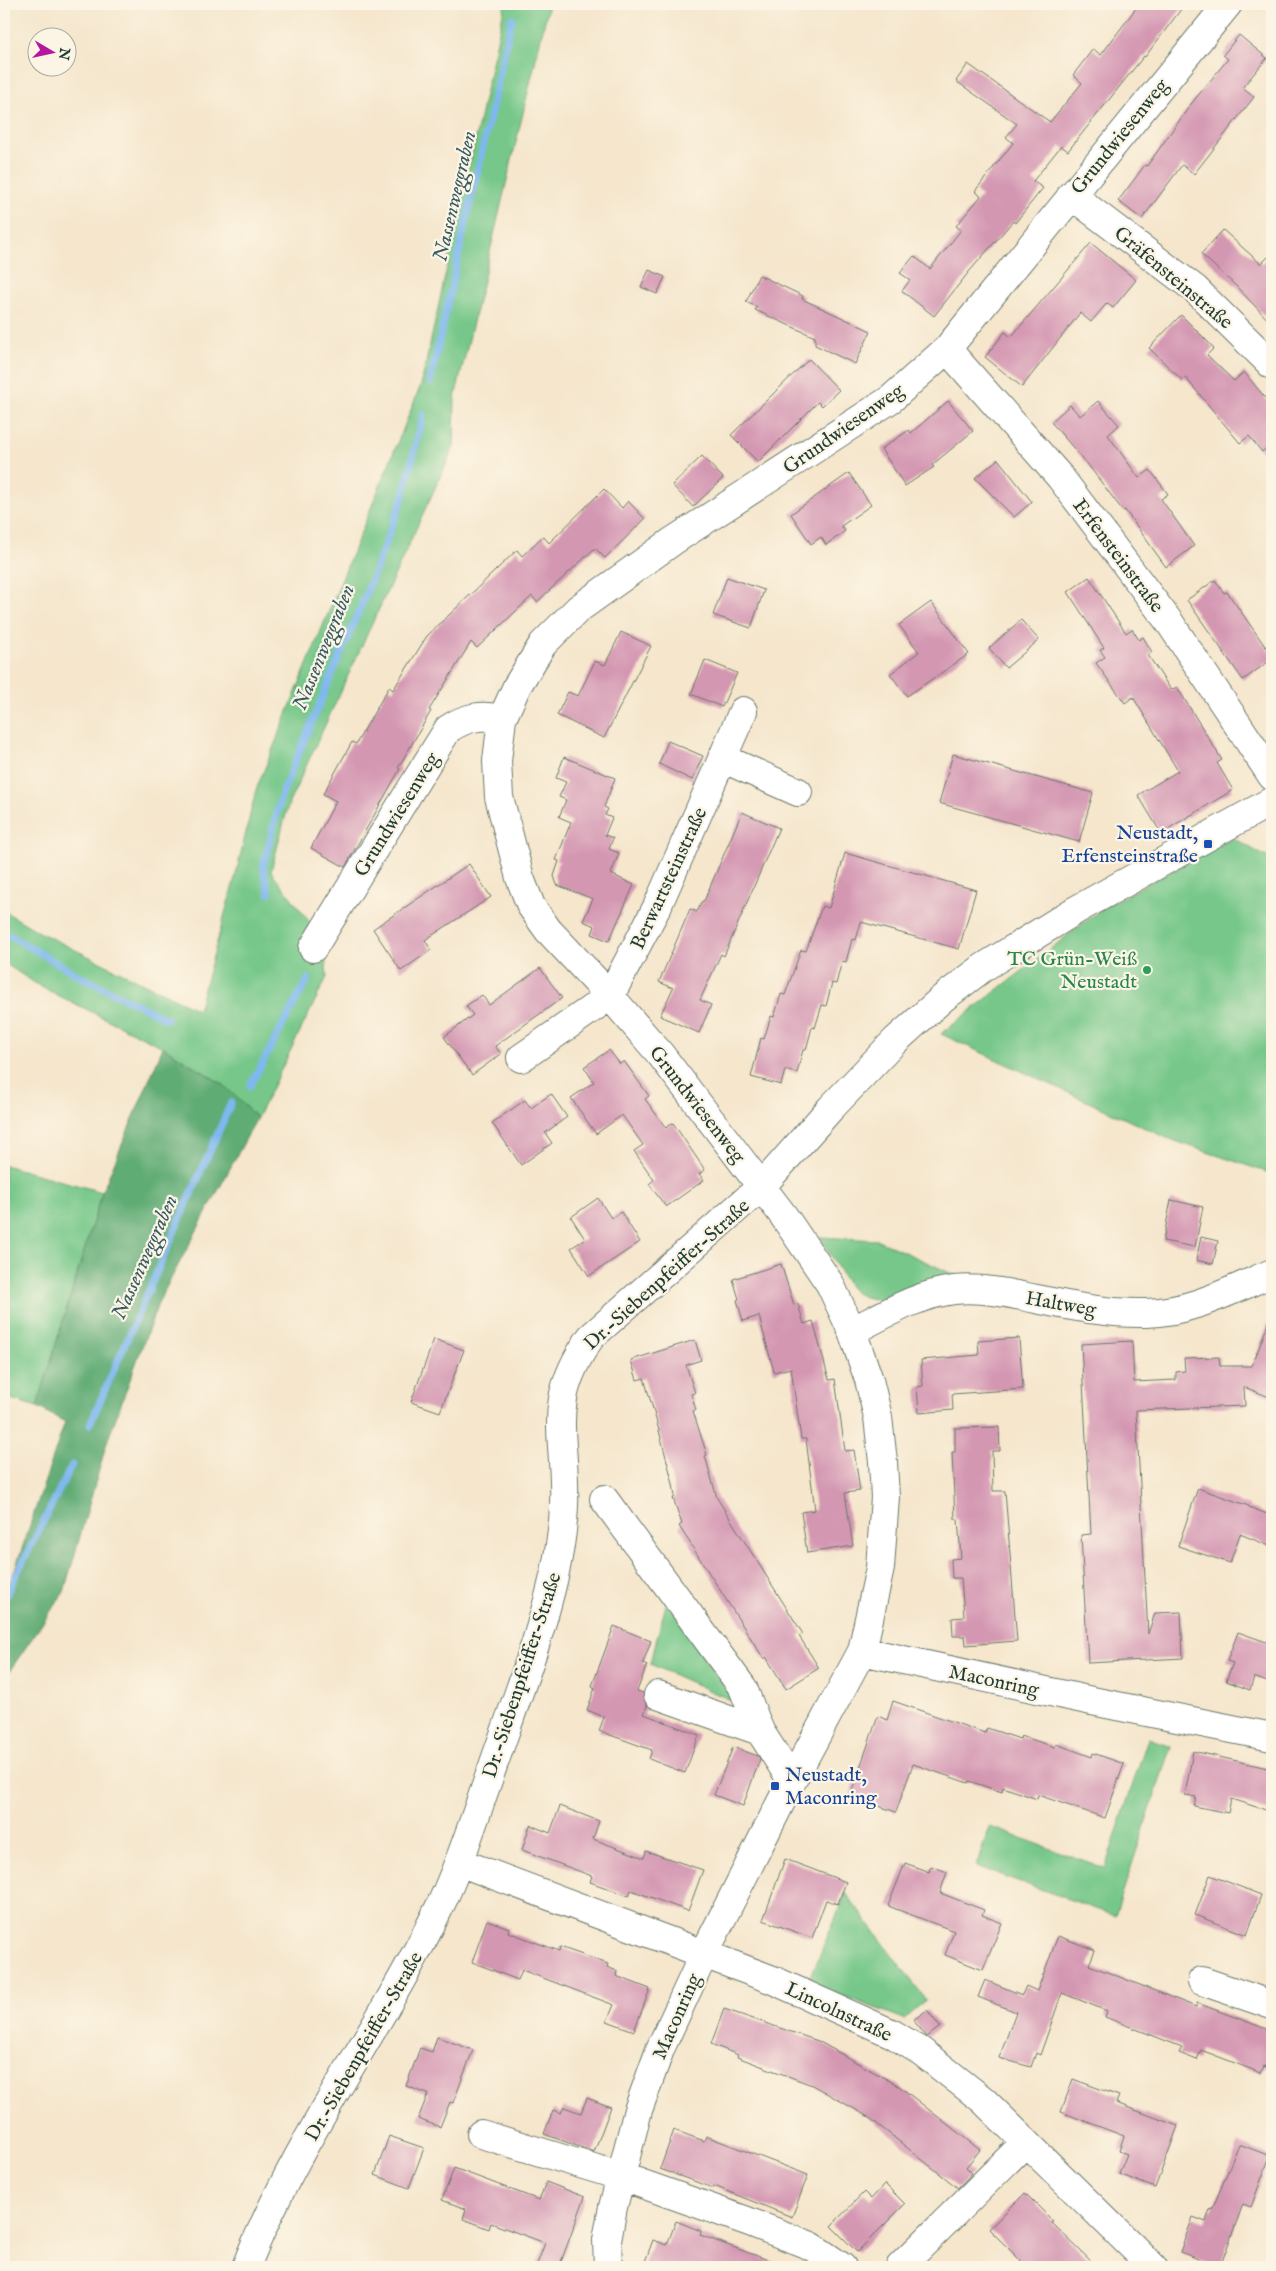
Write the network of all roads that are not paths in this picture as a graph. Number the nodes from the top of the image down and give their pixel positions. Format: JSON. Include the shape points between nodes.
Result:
{"nodes":[{"id":1,"x":1228,"y":4,"type":"edge"},
{"id":2,"x":1071,"y":195,"type":"junction"},
{"id":3,"x":947,"y":348,"type":"junction"},
{"id":4,"x":1272,"y":365,"type":"edge"},
{"id":5,"x":743,"y":711,"type":"dead end"},
{"id":6,"x":502,"y":719,"type":"junction"},
{"id":7,"x":722,"y":758,"type":"junction"},
{"id":8,"x":1272,"y":776,"type":"edge"},
{"id":9,"x":798,"y":792,"type":"dead end"},
{"id":10,"x":1272,"y":801,"type":"edge"},
{"id":11,"x":313,"y":948,"type":"dead end"},
{"id":12,"x":610,"y":996,"type":"junction"},
{"id":13,"x":521,"y":1058,"type":"dead end"},
{"id":14,"x":761,"y":1187,"type":"junction"},
{"id":15,"x":1272,"y":1273,"type":"edge"},
{"id":16,"x":852,"y":1331,"type":"junction"},
{"id":17,"x":604,"y":1499,"type":"dead end"},
{"id":18,"x":862,"y":1651,"type":"junction"},
{"id":19,"x":658,"y":1694,"type":"dead end"},
{"id":20,"x":760,"y":1731,"type":"junction"},
{"id":21,"x":1272,"y":1737,"type":"edge"},
{"id":22,"x":792,"y":1781,"type":"junction"},
{"id":23,"x":459,"y":1862,"type":"junction"},
{"id":24,"x":704,"y":1954,"type":"junction"},
{"id":25,"x":1202,"y":1982,"type":"dead end"},
{"id":26,"x":1272,"y":2005,"type":"edge"},
{"id":27,"x":481,"y":2134,"type":"dead end"},
{"id":28,"x":1026,"y":2142,"type":"junction"},
{"id":29,"x":620,"y":2176,"type":"junction"},
{"id":30,"x":246,"y":2267,"type":"edge"},
{"id":31,"x":608,"y":2267,"type":"edge"},
{"id":32,"x":842,"y":2267,"type":"edge"},
{"id":33,"x":900,"y":2267,"type":"edge"},
{"id":34,"x":1153,"y":2267,"type":"edge"}],
"edges":[{"from":1,"to":2,"type":"street","name":"Grundwiesenweg"},
{"from":2,"to":3,"type":"street","name":"Grundwiesenweg"},
{"from":2,"to":4,"type":"street","name":"Gräfensteinstraße","via":[[1195,289]]},
{"from":3,"to":6,"type":"street","name":"Grundwiesenweg","via":[[891,399],[673,541],[578,609],[543,644],[517,686]]},
{"from":3,"to":8,"type":"street","name":"Erfensteinstraße","via":[[1060,476],[1170,623]]},
{"from":5,"to":7,"type":"street","name":"Berwartsteinstraße"},
{"from":6,"to":11,"type":"street","name":"Grundwiesenweg","via":[[485,715],[473,717],[448,729]]},
{"from":6,"to":12,"type":"street","name":"Grundwiesenweg","via":[[497,761],[499,797],[520,878],[531,906],[548,930]]},
{"from":7,"to":9,"type":"street"},
{"from":7,"to":12,"type":"street","name":"Berwartsteinstraße","via":[[657,908]]},
{"from":10,"to":14,"type":"street","name":"Dr.-Siebenpfeiffer-Straße","via":[[1107,892],[984,966],[895,1041]]},
{"from":12,"to":13,"type":"street"},
{"from":12,"to":14,"type":"street","name":"Grundwiesenweg","via":[[661,1055]]},
{"from":14,"to":16,"type":"street","name":"Grundwiesenweg","via":[[830,1284]]},
{"from":14,"to":23,"type":"street","name":"Dr.-Siebenpfeiffer-Straße","via":[[591,1337],[575,1360],[564,1386],[559,1421],[564,1505],[550,1594]]},
{"from":15,"to":16,"type":"street","name":"Haltweg","via":[[1196,1304],[1147,1313],[1084,1308],[1004,1293],[953,1290],[902,1307]]},
{"from":16,"to":18,"type":"street","name":"Grundwiesenweg","via":[[878,1417],[884,1488],[880,1568]]},
{"from":17,"to":20,"type":"street","via":[[743,1688]]},
{"from":18,"to":21,"type":"street","name":"Maconring","via":[[1092,1702]]},
{"from":18,"to":22,"type":"street","name":"Maconring"},
{"from":19,"to":20,"type":"street"},
{"from":20,"to":22,"type":"street"},
{"from":22,"to":24,"type":"street","name":"Maconring"},
{"from":23,"to":24,"type":"street","name":"Lincolnstraße"},
{"from":23,"to":30,"type":"street","name":"Dr.-Siebenpfeiffer-Straße","via":[[416,1952],[326,2106],[258,2236]]},
{"from":24,"to":28,"type":"street","name":"Lincolnstraße","via":[[773,1980],[893,2034],[956,2077]]},
{"from":24,"to":29,"type":"street","name":"Maconring","via":[[661,2047],[638,2110]]},
{"from":25,"to":26,"type":"street"},
{"from":27,"to":29,"type":"street"},
{"from":28,"to":33,"type":"street"},
{"from":28,"to":34,"type":"street","name":"Lincolnstraße"},
{"from":29,"to":31,"type":"street","name":"Maconring","via":[[608,2240]]},
{"from":29,"to":32,"type":"street","via":[[811,2246]]}]}
